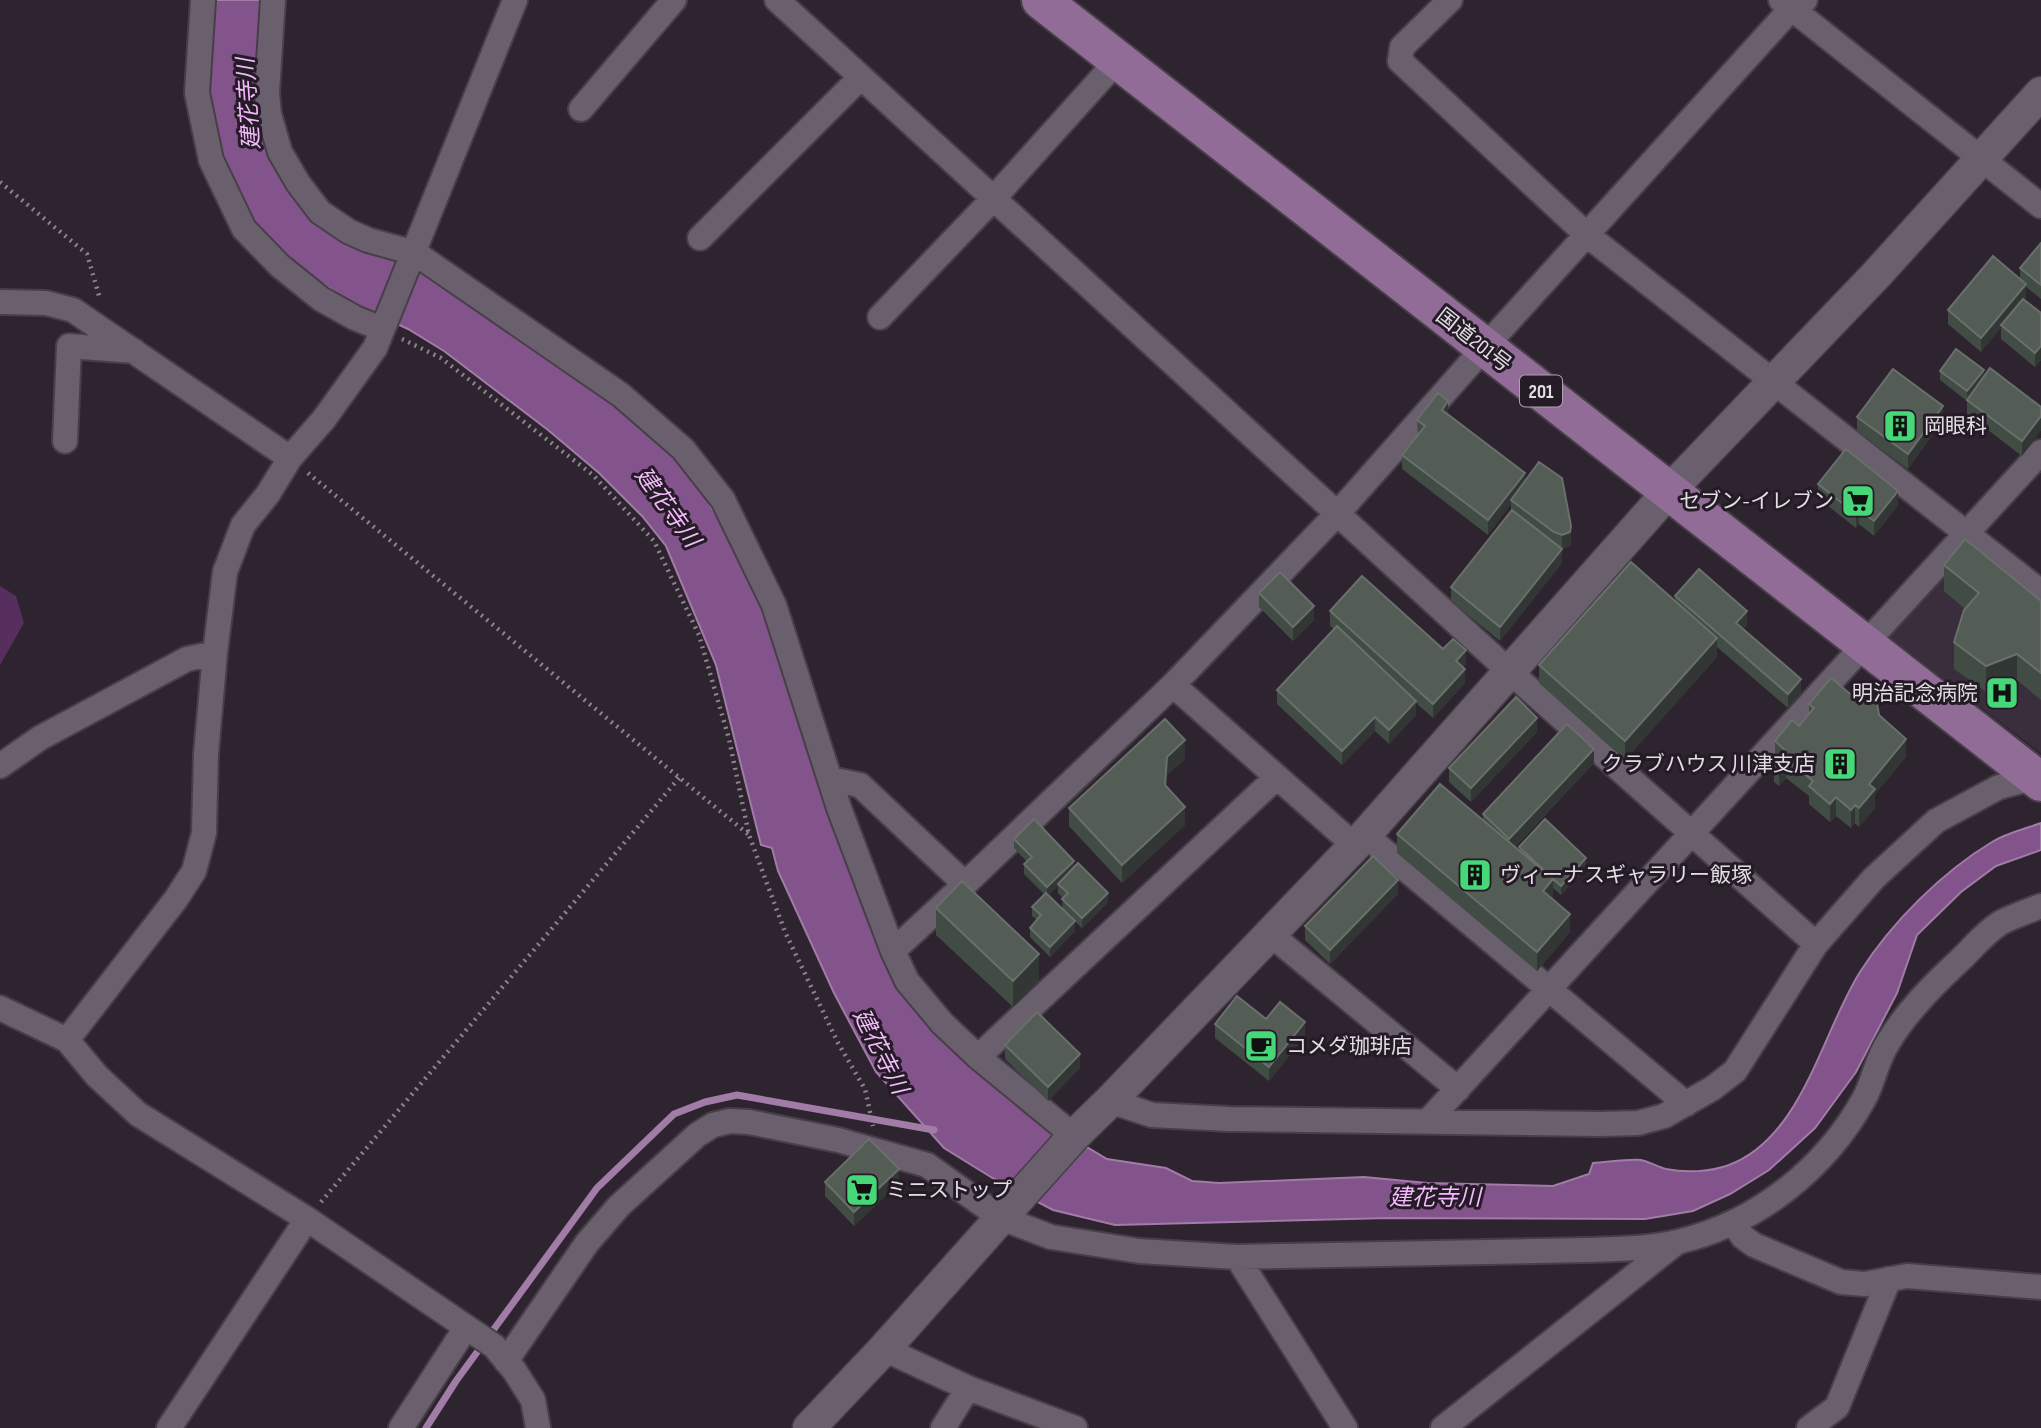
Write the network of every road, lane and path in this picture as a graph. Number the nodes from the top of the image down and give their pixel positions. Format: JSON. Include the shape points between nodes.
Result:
{"nodes":[{"id":1,"x":204,"y":0,"type":"edge"},
{"id":2,"x":273,"y":0,"type":"edge"},
{"id":3,"x":515,"y":0,"type":"edge"},
{"id":4,"x":674,"y":0,"type":"edge"},
{"id":5,"x":777,"y":0,"type":"edge"},
{"id":6,"x":1041,"y":0,"type":"edge"},
{"id":7,"x":1450,"y":0,"type":"edge"},
{"id":8,"x":1792,"y":3,"type":"edge"},
{"id":9,"x":1118,"y":60,"type":"junction"},
{"id":10,"x":860,"y":78,"type":"junction"},
{"id":11,"x":2041,"y":93,"type":"edge"},
{"id":12,"x":581,"y":109,"type":"dead end"},
{"id":13,"x":1981,"y":159,"type":"junction"},
{"id":14,"x":0,"y":181,"type":"edge"},
{"id":15,"x":993,"y":200,"type":"junction"},
{"id":16,"x":2041,"y":206,"type":"edge"},
{"id":17,"x":1587,"y":234,"type":"junction"},
{"id":18,"x":699,"y":238,"type":"dead end"},
{"id":19,"x":413,"y":257,"type":"junction"},
{"id":20,"x":0,"y":302,"type":"edge"},
{"id":21,"x":880,"y":317,"type":"dead end"},
{"id":22,"x":384,"y":326,"type":"junction"},
{"id":23,"x":110,"y":334,"type":"junction"},
{"id":24,"x":1484,"y":348,"type":"junction"},
{"id":25,"x":134,"y":351,"type":"junction"},
{"id":26,"x":1773,"y":383,"type":"junction"},
{"id":27,"x":65,"y":440,"type":"dead end"},
{"id":28,"x":2041,"y":452,"type":"edge"},
{"id":29,"x":290,"y":458,"type":"junction"},
{"id":30,"x":1670,"y":490,"type":"junction"},
{"id":31,"x":1337,"y":514,"type":"junction"},
{"id":32,"x":1966,"y":534,"type":"junction"},
{"id":33,"x":2041,"y":592,"type":"edge"},
{"id":34,"x":1865,"y":645,"type":"junction"},
{"id":35,"x":215,"y":653,"type":"junction"},
{"id":36,"x":1509,"y":671,"type":"junction"},
{"id":37,"x":1174,"y":685,"type":"junction"},
{"id":38,"x":0,"y":766,"type":"edge"},
{"id":39,"x":2039,"y":776,"type":"edge"},
{"id":40,"x":1277,"y":777,"type":"junction"},
{"id":41,"x":680,"y":778,"type":"junction"},
{"id":42,"x":830,"y":779,"type":"junction"},
{"id":43,"x":1692,"y":834,"type":"junction"},
{"id":44,"x":749,"y":835,"type":"junction"},
{"id":45,"x":1359,"y":840,"type":"junction"},
{"id":46,"x":965,"y":884,"type":"junction"},
{"id":47,"x":2041,"y":906,"type":"edge"},
{"id":48,"x":1270,"y":934,"type":"junction"},
{"id":49,"x":1816,"y":944,"type":"junction"},
{"id":50,"x":893,"y":951,"type":"junction"},
{"id":51,"x":1549,"y":990,"type":"junction"},
{"id":52,"x":3,"y":1017,"type":"edge"},
{"id":53,"x":67,"y":1040,"type":"junction"},
{"id":54,"x":978,"y":1057,"type":"junction"},
{"id":55,"x":1458,"y":1089,"type":"junction"},
{"id":56,"x":1110,"y":1101,"type":"junction"},
{"id":57,"x":1686,"y":1104,"type":"junction"},
{"id":58,"x":1428,"y":1121,"type":"junction"},
{"id":59,"x":1073,"y":1136,"type":"junction"},
{"id":60,"x":878,"y":1150,"type":"junction"},
{"id":61,"x":1006,"y":1212,"type":"junction"},
{"id":62,"x":307,"y":1219,"type":"junction"},
{"id":63,"x":1734,"y":1224,"type":"junction"},
{"id":64,"x":1678,"y":1242,"type":"junction"},
{"id":65,"x":1237,"y":1258,"type":"junction"},
{"id":66,"x":1889,"y":1279,"type":"junction"},
{"id":67,"x":2041,"y":1287,"type":"edge"},
{"id":68,"x":465,"y":1329,"type":"junction"},
{"id":69,"x":884,"y":1349,"type":"junction"},
{"id":70,"x":506,"y":1361,"type":"junction"},
{"id":71,"x":968,"y":1388,"type":"junction"},
{"id":72,"x":1469,"y":1420,"type":"edge"},
{"id":73,"x":169,"y":1428,"type":"edge"},
{"id":74,"x":401,"y":1428,"type":"edge"},
{"id":75,"x":538,"y":1428,"type":"edge"},
{"id":76,"x":808,"y":1428,"type":"edge"},
{"id":77,"x":943,"y":1428,"type":"edge"},
{"id":78,"x":1075,"y":1428,"type":"edge"},
{"id":79,"x":1345,"y":1428,"type":"edge"},
{"id":80,"x":1443,"y":1428,"type":"edge"},
{"id":81,"x":1809,"y":1428,"type":"edge"}],
"edges":[{"from":1,"to":22,"type":"street","via":[[197,93],[211,160],[244,229],[321,299],[355,318]]},
{"from":2,"to":19,"type":"street","via":[[267,93],[280,152],[320,212],[348,231]]},
{"from":3,"to":19,"type":"street"},
{"from":4,"to":12,"type":"street"},
{"from":5,"to":10,"type":"street"},
{"from":6,"to":9,"type":"highway","name":"国道201号","number":"201"},
{"from":7,"to":17,"type":"street","via":[[1402,47],[1400,61]]},
{"from":8,"to":13,"type":"street"},
{"from":8,"to":17,"type":"street"},
{"from":9,"to":15,"type":"street"},
{"from":9,"to":24,"type":"highway","name":"国道201号","number":"201"},
{"from":10,"to":15,"type":"street"},
{"from":10,"to":18,"type":"street"},
{"from":11,"to":13,"type":"street"},
{"from":13,"to":16,"type":"street"},
{"from":13,"to":26,"type":"street"},
{"from":14,"to":23,"type":"path","via":[[87,254]]},
{"from":15,"to":21,"type":"street"},
{"from":15,"to":31,"type":"street"},
{"from":17,"to":24,"type":"street"},
{"from":17,"to":26,"type":"street"},
{"from":19,"to":22,"type":"street"},
{"from":19,"to":42,"type":"street","via":[[621,395],[683,449],[723,500],[774,605]]},
{"from":20,"to":23,"type":"street","via":[[46,303],[73,310]]},
{"from":22,"to":29,"type":"street","via":[[375,348]]},
{"from":22,"to":44,"type":"path","via":[[441,358],[593,475],[654,541],[699,635],[729,739]]},
{"from":23,"to":25,"type":"street"},
{"from":24,"to":30,"type":"highway","name":"国道201号","number":"201"},
{"from":24,"to":31,"type":"street"},
{"from":25,"to":27,"type":"street","via":[[69,346]]},
{"from":25,"to":29,"type":"street"},
{"from":26,"to":30,"type":"street"},
{"from":26,"to":32,"type":"street"},
{"from":28,"to":32,"type":"street"},
{"from":29,"to":35,"type":"street","via":[[243,525],[225,572]]},
{"from":29,"to":41,"type":"path"},
{"from":30,"to":34,"type":"highway","name":"国道201号","number":"201"},
{"from":30,"to":36,"type":"street"},
{"from":31,"to":36,"type":"street"},
{"from":31,"to":37,"type":"street"},
{"from":32,"to":33,"type":"street"},
{"from":32,"to":34,"type":"street"},
{"from":34,"to":39,"type":"highway","name":"国道201号","number":"201"},
{"from":34,"to":43,"type":"street"},
{"from":35,"to":38,"type":"street","via":[[187,659],[40,738]]},
{"from":35,"to":53,"type":"street","via":[[204,833],[194,871]]},
{"from":36,"to":43,"type":"street"},
{"from":36,"to":45,"type":"street"},
{"from":37,"to":40,"type":"street"},
{"from":37,"to":46,"type":"street"},
{"from":39,"to":49,"type":"street","via":[[1999,787],[1936,821],[1874,878]]},
{"from":40,"to":45,"type":"street"},
{"from":40,"to":54,"type":"street"},
{"from":41,"to":44,"type":"path"},
{"from":41,"to":62,"type":"path"},
{"from":42,"to":46,"type":"street","via":[[860,785]]},
{"from":42,"to":50,"type":"street"},
{"from":43,"to":49,"type":"street"},
{"from":43,"to":51,"type":"street"},
{"from":44,"to":60,"type":"path","via":[[785,932],[865,1089]]},
{"from":45,"to":48,"type":"street"},
{"from":45,"to":51,"type":"street"},
{"from":46,"to":50,"type":"street"},
{"from":47,"to":63,"type":"street","via":[[2000,923],[1931,986],[1888,1042],[1864,1098],[1839,1138],[1814,1168]]},
{"from":48,"to":55,"type":"street"},
{"from":48,"to":56,"type":"street"},
{"from":49,"to":57,"type":"street","via":[[1735,1071]]},
{"from":50,"to":54,"type":"street","via":[[907,981]]},
{"from":51,"to":55,"type":"street"},
{"from":51,"to":57,"type":"street"},
{"from":52,"to":53,"type":"street"},
{"from":53,"to":62,"type":"street","via":[[138,1114]]},
{"from":54,"to":59,"type":"street"},
{"from":55,"to":58,"type":"street"},
{"from":56,"to":58,"type":"street","via":[[1152,1115]]},
{"from":56,"to":59,"type":"street"},
{"from":57,"to":58,"type":"street","via":[[1638,1123]]},
{"from":59,"to":61,"type":"street"},
{"from":60,"to":61,"type":"street","via":[[927,1165]]},
{"from":60,"to":70,"type":"street","via":[[749,1122],[713,1125],[629,1197],[587,1242]]},
{"from":61,"to":65,"type":"street","via":[[1051,1237],[1139,1251]]},
{"from":61,"to":69,"type":"street"},
{"from":62,"to":68,"type":"street"},
{"from":62,"to":73,"type":"street"},
{"from":63,"to":64,"type":"street"},
{"from":63,"to":66,"type":"street","via":[[1754,1245],[1841,1282]]},
{"from":64,"to":65,"type":"street","via":[[1637,1248]]},
{"from":64,"to":72,"type":"street"},
{"from":65,"to":79,"type":"street"},
{"from":66,"to":67,"type":"street","via":[[1907,1276]]},
{"from":66,"to":81,"type":"street","via":[[1837,1407]]},
{"from":68,"to":70,"type":"street","via":[[494,1346]]},
{"from":68,"to":74,"type":"street"},
{"from":69,"to":71,"type":"street"},
{"from":69,"to":76,"type":"street"},
{"from":70,"to":75,"type":"street","via":[[533,1400]]},
{"from":71,"to":77,"type":"street"},
{"from":71,"to":78,"type":"street"},
{"from":72,"to":80,"type":"street"}]}
